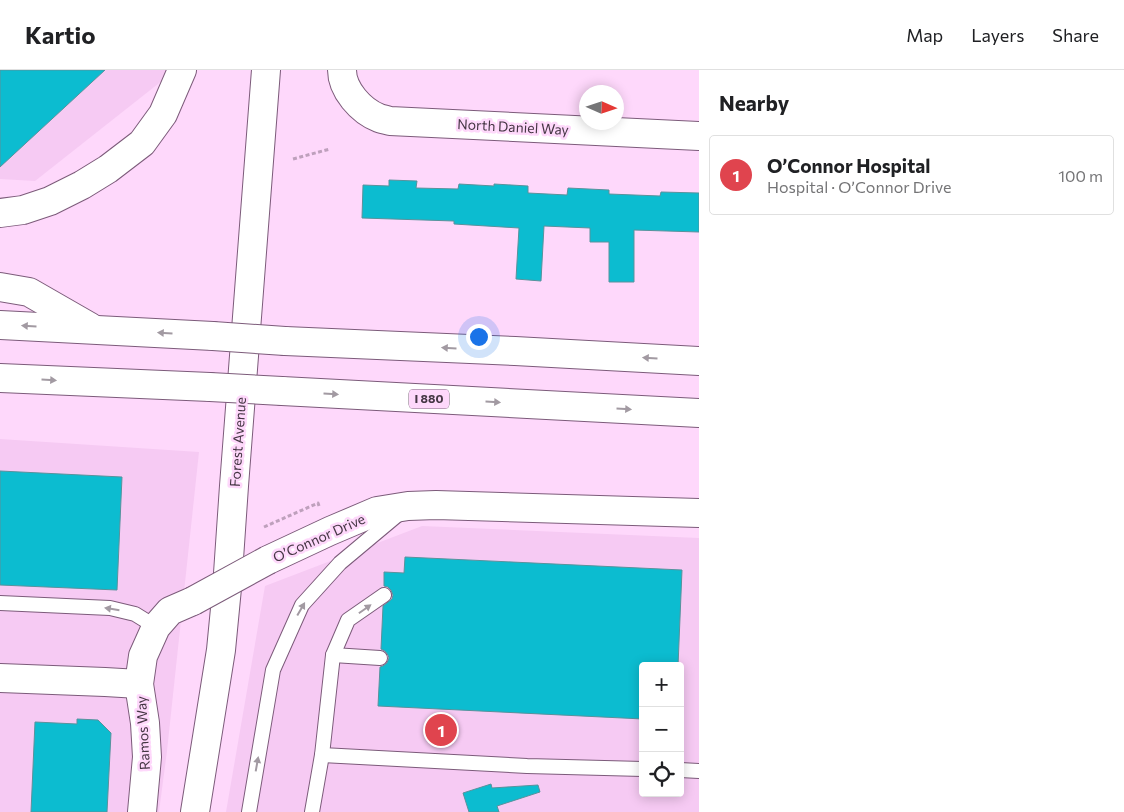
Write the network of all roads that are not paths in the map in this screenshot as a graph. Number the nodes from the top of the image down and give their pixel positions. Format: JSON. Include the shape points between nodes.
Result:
{"nodes":[{"id":1,"x":182,"y":70,"type":"edge"},
{"id":2,"x":266,"y":70,"type":"edge"},
{"id":3,"x":342,"y":70,"type":"edge"},
{"id":4,"x":699,"y":136,"type":"edge"},
{"id":5,"x":0,"y":213,"type":"edge"},
{"id":6,"x":0,"y":287,"type":"edge"},
{"id":7,"x":0,"y":325,"type":"edge"},
{"id":8,"x":93,"y":330,"type":"junction"},
{"id":9,"x":699,"y":361,"type":"edge"},
{"id":10,"x":0,"y":378,"type":"edge"},
{"id":11,"x":699,"y":413,"type":"edge"},
{"id":12,"x":408,"y":506,"type":"junction"},
{"id":13,"x":699,"y":513,"type":"edge"},
{"id":14,"x":384,"y":595,"type":"dead end"},
{"id":15,"x":0,"y":603,"type":"edge"},
{"id":16,"x":156,"y":627,"type":"junction"},
{"id":17,"x":333,"y":656,"type":"junction"},
{"id":18,"x":380,"y":658,"type":"dead end"},
{"id":19,"x":0,"y":678,"type":"edge"},
{"id":20,"x":139,"y":684,"type":"junction"},
{"id":21,"x":322,"y":755,"type":"junction"},
{"id":22,"x":639,"y":769,"type":"edge"},
{"id":23,"x":684,"y":770,"type":"edge"},
{"id":24,"x":699,"y":771,"type":"edge"},
{"id":25,"x":142,"y":812,"type":"edge"},
{"id":26,"x":195,"y":812,"type":"edge"},
{"id":27,"x":249,"y":812,"type":"edge"},
{"id":28,"x":312,"y":812,"type":"edge"}],
"edges":[{"from":1,"to":5,"type":"main road","via":[[163,114],[142,143],[108,169],[50,201]]},
{"from":2,"to":26,"type":"main road","name":"Forest Avenue","via":[[228,588]]},
{"from":3,"to":4,"type":"main road","name":"North Daniel Way","via":[[352,97],[378,118],[390,121]]},
{"from":6,"to":8,"type":"main road","via":[[29,292]]},
{"from":8,"to":7,"type":"main road","one_way":true},
{"from":9,"to":8,"type":"main road","one_way":true,"bridge":true},
{"from":10,"to":11,"type":"main road","number":"I 880","one_way":true,"bridge":true},
{"from":12,"to":13,"type":"main road","name":"O’Connor Drive"},
{"from":12,"to":16,"type":"main road","name":"O’Connor Drive","bridge":true,"via":[[377,511],[268,560],[170,611]]},
{"from":27,"to":12,"type":"lane","one_way":true,"via":[[273,670],[302,606],[340,563]]},
{"from":17,"to":14,"type":"lane","one_way":true,"via":[[348,620]]},
{"from":16,"to":15,"type":"lane","one_way":true,"via":[[135,614],[110,608]]},
{"from":16,"to":20,"type":"main road","name":"O’Connor Drive","via":[[143,656]]},
{"from":17,"to":18,"type":"lane"},
{"from":17,"to":21,"type":"lane"},
{"from":19,"to":20,"type":"main road"},
{"from":20,"to":25,"type":"main road","name":"Ramos Way","via":[[147,757]]},
{"from":21,"to":22,"type":"lane"},
{"from":21,"to":28,"type":"lane"},
{"from":23,"to":24,"type":"lane"}]}
